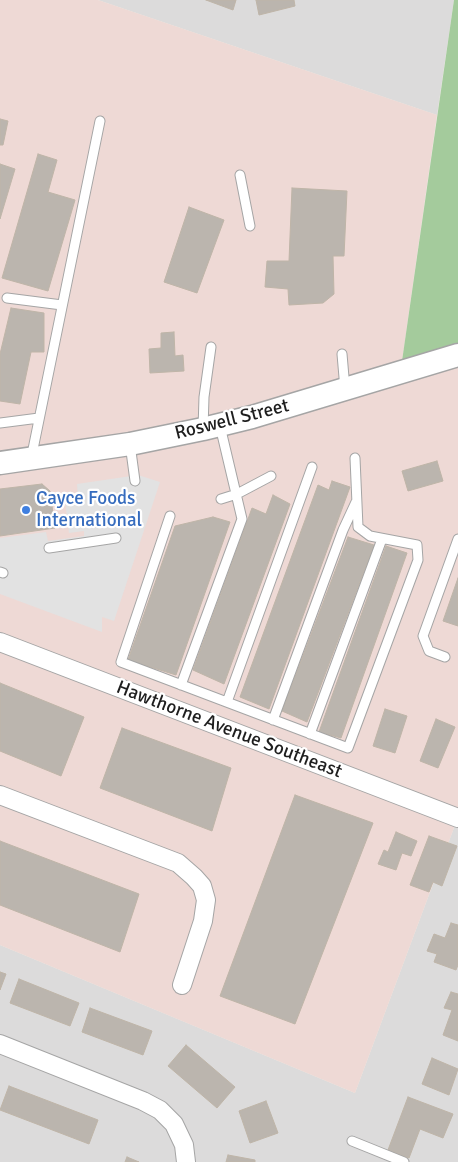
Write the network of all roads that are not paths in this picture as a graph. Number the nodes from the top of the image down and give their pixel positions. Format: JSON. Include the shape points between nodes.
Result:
{"nodes":[{"id":1,"x":100,"y":121,"type":"dead end"},
{"id":2,"x":240,"y":175,"type":"dead end"},
{"id":3,"x":250,"y":226,"type":"dead end"},
{"id":4,"x":7,"y":298,"type":"dead end"},
{"id":5,"x":62,"y":304,"type":"junction"},
{"id":6,"x":211,"y":347,"type":"dead end"},
{"id":7,"x":342,"y":354,"type":"dead end"},
{"id":8,"x":458,"y":355,"type":"edge"},
{"id":9,"x":345,"y":390,"type":"junction"},
{"id":10,"x":39,"y":418,"type":"junction"},
{"id":11,"x":0,"y":423,"type":"edge"},
{"id":12,"x":211,"y":427,"type":"junction"},
{"id":13,"x":130,"y":444,"type":"junction"},
{"id":14,"x":355,"y":458,"type":"dead end"},
{"id":15,"x":31,"y":459,"type":"junction"},
{"id":16,"x":0,"y":463,"type":"edge"},
{"id":17,"x":312,"y":467,"type":"dead end"},
{"id":18,"x":271,"y":476,"type":"dead end"},
{"id":19,"x":135,"y":481,"type":"dead end"},
{"id":20,"x":237,"y":494,"type":"junction"},
{"id":21,"x":221,"y":499,"type":"dead end"},
{"id":22,"x":358,"y":499,"type":"junction"},
{"id":23,"x":170,"y":516,"type":"dead end"},
{"id":24,"x":116,"y":538,"type":"dead end"},
{"id":25,"x":382,"y":539,"type":"junction"},
{"id":26,"x":457,"y":544,"type":"edge"},
{"id":27,"x":49,"y":548,"type":"dead end"},
{"id":28,"x":0,"y":642,"type":"edge"},
{"id":29,"x":445,"y":657,"type":"dead end"},
{"id":30,"x":181,"y":685,"type":"junction"},
{"id":31,"x":227,"y":702,"type":"junction"},
{"id":32,"x":273,"y":720,"type":"junction"},
{"id":33,"x":310,"y":734,"type":"junction"},
{"id":34,"x":0,"y":795,"type":"edge"},
{"id":35,"x":458,"y":818,"type":"edge"},
{"id":36,"x":182,"y":984,"type":"dead end"},
{"id":37,"x":0,"y":1044,"type":"edge"},
{"id":38,"x":352,"y":1141,"type":"dead end"},
{"id":39,"x":186,"y":1162,"type":"edge"},
{"id":40,"x":404,"y":1162,"type":"edge"}],
"edges":[{"from":1,"to":5,"type":"lane"},
{"from":2,"to":3,"type":"lane"},
{"from":4,"to":5,"type":"lane"},
{"from":5,"to":10,"type":"lane"},
{"from":6,"to":12,"type":"lane","via":[[204,397]]},
{"from":7,"to":9,"type":"lane"},
{"from":8,"to":9,"type":"street","name":"Roswell Street"},
{"from":9,"to":12,"type":"street","name":"Roswell Street"},
{"from":10,"to":11,"type":"lane"},
{"from":10,"to":15,"type":"lane"},
{"from":12,"to":13,"type":"street","name":"Roswell Street"},
{"from":12,"to":20,"type":"lane"},
{"from":13,"to":15,"type":"street","name":"Roswell Street"},
{"from":13,"to":19,"type":"lane"},
{"from":14,"to":22,"type":"lane"},
{"from":15,"to":16,"type":"street","name":"Roswell Street"},
{"from":17,"to":31,"type":"lane"},
{"from":18,"to":20,"type":"lane"},
{"from":20,"to":21,"type":"lane"},
{"from":20,"to":30,"type":"lane","via":[[242,519]]},
{"from":22,"to":25,"type":"lane","via":[[358,526],[370,536]]},
{"from":22,"to":32,"type":"lane","via":[[343,530]]},
{"from":23,"to":30,"type":"lane","via":[[121,662]]},
{"from":24,"to":27,"type":"lane"},
{"from":25,"to":33,"type":"lane"},
{"from":25,"to":33,"type":"lane","via":[[417,545],[418,560],[348,748]]},
{"from":26,"to":29,"type":"lane","via":[[423,636],[429,651]]},
{"from":28,"to":35,"type":"street","name":"Hawthorne Avenue Southeast"},
{"from":30,"to":31,"type":"lane"},
{"from":31,"to":32,"type":"lane"},
{"from":32,"to":33,"type":"lane"},
{"from":34,"to":36,"type":"street","via":[[178,864],[194,877],[202,886],[206,900],[203,921]]},
{"from":37,"to":39,"type":"street","via":[[160,1110],[174,1124],[184,1145]]},
{"from":38,"to":40,"type":"lane"}]}
